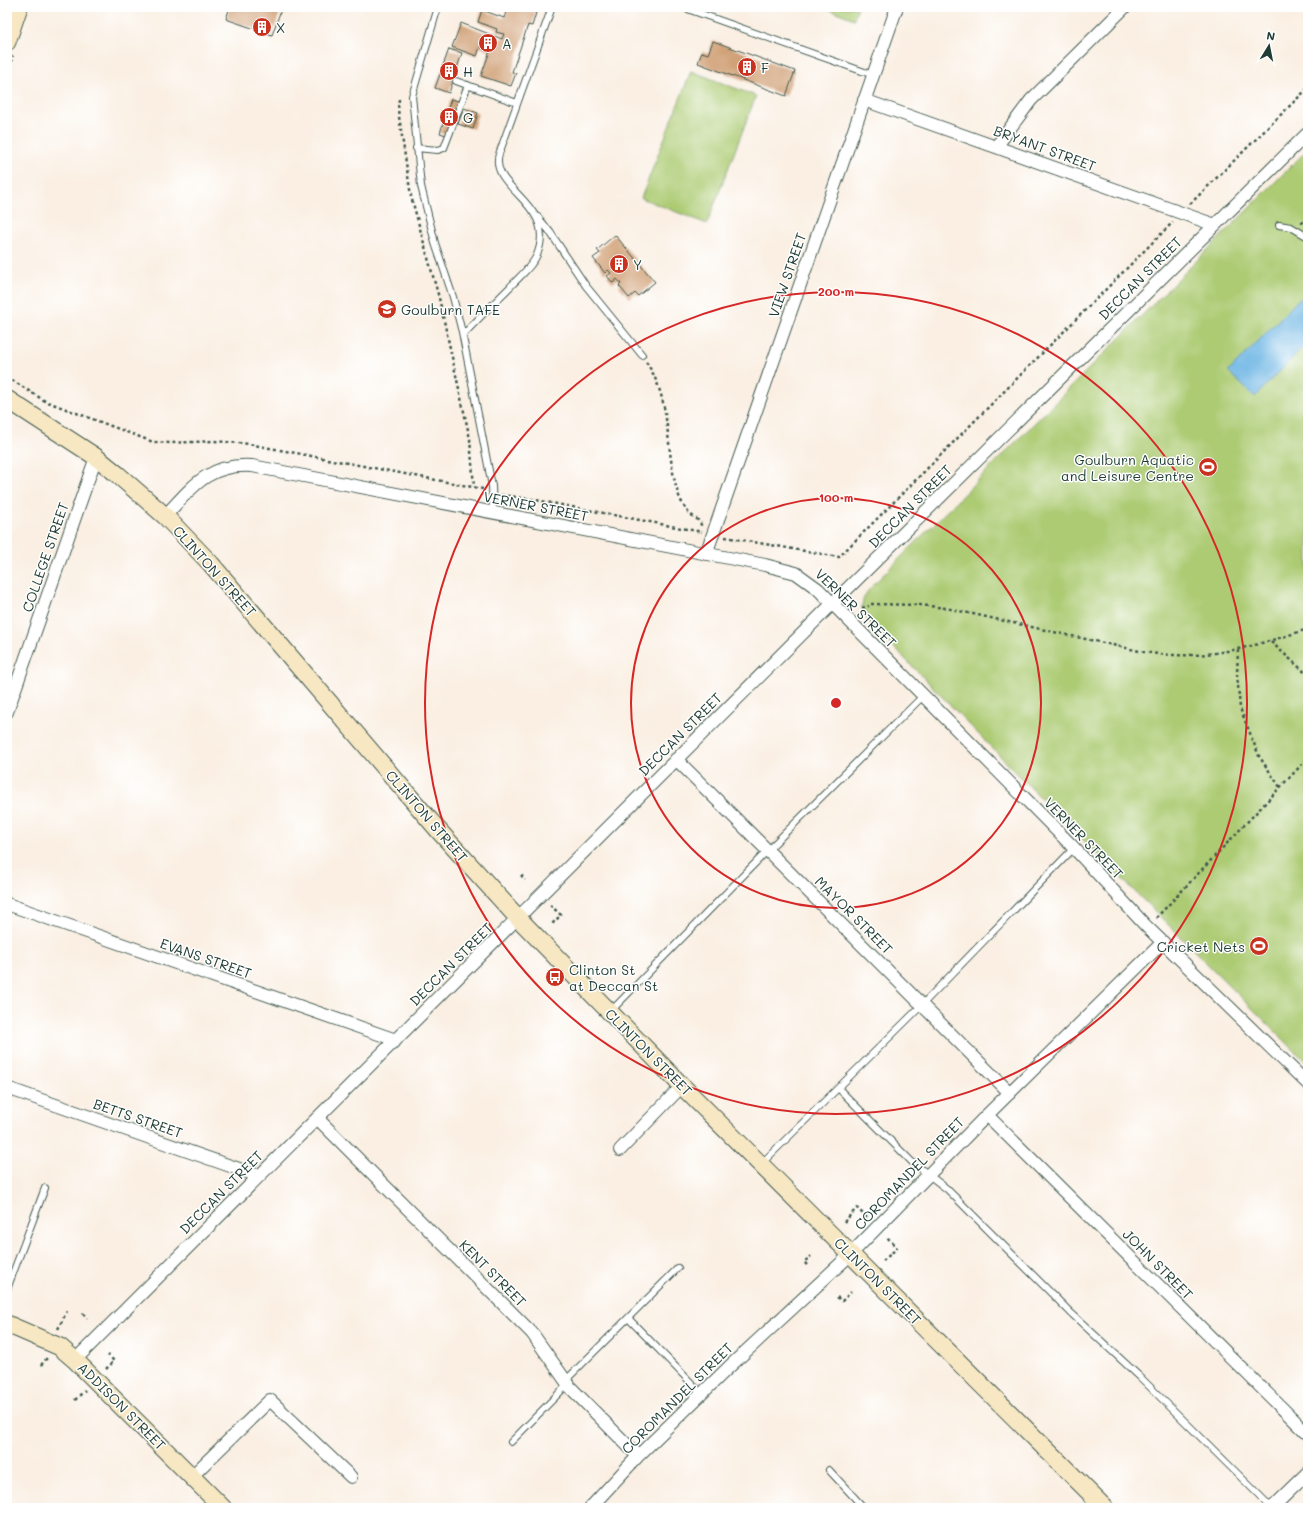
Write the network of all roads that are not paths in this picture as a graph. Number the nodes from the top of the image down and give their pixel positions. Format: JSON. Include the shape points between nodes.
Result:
{"nodes":[{"id":1,"x":19,"y":7,"type":"edge"},
{"id":2,"x":438,"y":7,"type":"edge"},
{"id":3,"x":552,"y":7,"type":"edge"},
{"id":4,"x":682,"y":7,"type":"edge"},
{"id":5,"x":897,"y":7,"type":"edge"},
{"id":6,"x":1125,"y":7,"type":"edge"},
{"id":7,"x":7,"y":42,"type":"edge"},
{"id":8,"x":873,"y":75,"type":"junction"},
{"id":9,"x":456,"y":81,"type":"dead end"},
{"id":10,"x":468,"y":85,"type":"junction"},
{"id":11,"x":864,"y":100,"type":"junction"},
{"id":12,"x":518,"y":103,"type":"junction"},
{"id":13,"x":1308,"y":133,"type":"edge"},
{"id":14,"x":996,"y":147,"type":"junction"},
{"id":15,"x":416,"y":148,"type":"junction"},
{"id":16,"x":533,"y":211,"type":"junction"},
{"id":17,"x":1215,"y":225,"type":"junction"},
{"id":18,"x":1279,"y":225,"type":"dead end"},
{"id":19,"x":1308,"y":237,"type":"edge"},
{"id":20,"x":462,"y":335,"type":"junction"},
{"id":21,"x":642,"y":355,"type":"road end"},
{"id":22,"x":7,"y":399,"type":"edge"},
{"id":23,"x":96,"y":457,"type":"junction"},
{"id":24,"x":493,"y":513,"type":"junction"},
{"id":25,"x":165,"y":516,"type":"junction"},
{"id":26,"x":706,"y":554,"type":"junction"},
{"id":27,"x":832,"y":604,"type":"junction"},
{"id":28,"x":924,"y":694,"type":"junction"},
{"id":29,"x":7,"y":712,"type":"edge"},
{"id":30,"x":676,"y":759,"type":"junction"},
{"id":31,"x":1074,"y":848,"type":"junction"},
{"id":32,"x":768,"y":850,"type":"junction"},
{"id":33,"x":7,"y":904,"type":"edge"},
{"id":34,"x":518,"y":918,"type":"junction"},
{"id":35,"x":1163,"y":942,"type":"junction"},
{"id":36,"x":922,"y":1004,"type":"junction"},
{"id":37,"x":610,"y":1012,"type":"junction"},
{"id":38,"x":396,"y":1040,"type":"junction"},
{"id":39,"x":1308,"y":1084,"type":"edge"},
{"id":40,"x":682,"y":1086,"type":"junction"},
{"id":41,"x":7,"y":1088,"type":"edge"},
{"id":42,"x":838,"y":1088,"type":"junction"},
{"id":43,"x":1010,"y":1093,"type":"junction"},
{"id":44,"x":987,"y":1115,"type":"junction"},
{"id":45,"x":317,"y":1118,"type":"junction"},
{"id":46,"x":620,"y":1150,"type":"dead end"},
{"id":47,"x":761,"y":1164,"type":"junction"},
{"id":48,"x":929,"y":1175,"type":"junction"},
{"id":49,"x":259,"y":1176,"type":"junction"},
{"id":50,"x":45,"y":1188,"type":"dead end"},
{"id":51,"x":851,"y":1254,"type":"junction"},
{"id":52,"x":678,"y":1268,"type":"dead end"},
{"id":53,"x":7,"y":1289,"type":"edge"},
{"id":54,"x":628,"y":1318,"type":"junction"},
{"id":55,"x":7,"y":1324,"type":"edge"},
{"id":56,"x":75,"y":1360,"type":"junction"},
{"id":57,"x":566,"y":1382,"type":"junction"},
{"id":58,"x":702,"y":1394,"type":"junction"},
{"id":59,"x":1308,"y":1434,"type":"edge"},
{"id":60,"x":511,"y":1442,"type":"dead end"},
{"id":61,"x":638,"y":1456,"type":"junction"},
{"id":62,"x":829,"y":1470,"type":"dead end"},
{"id":63,"x":1308,"y":1473,"type":"edge"},
{"id":64,"x":192,"y":1476,"type":"junction"},
{"id":65,"x":351,"y":1477,"type":"dead end"},
{"id":66,"x":223,"y":1508,"type":"edge"},
{"id":67,"x":590,"y":1508,"type":"edge"},
{"id":68,"x":864,"y":1508,"type":"edge"},
{"id":69,"x":1105,"y":1508,"type":"edge"},
{"id":70,"x":1272,"y":1508,"type":"edge"}],
"edges":[{"from":1,"to":7,"type":"street"},
{"from":2,"to":15,"type":"lane","via":[[412,96]]},
{"from":3,"to":12,"type":"lane"},
{"from":4,"to":8,"type":"lane"},
{"from":5,"to":8,"type":"street","name":"VIEW STREET"},
{"from":6,"to":14,"type":"street","via":[[1031,100]]},
{"from":8,"to":11,"type":"street","name":"VIEW STREET"},
{"from":9,"to":10,"type":"lane"},
{"from":10,"to":12,"type":"lane"},
{"from":10,"to":15,"type":"lane","via":[[444,148]]},
{"from":11,"to":14,"type":"street","name":"BRYANT STREET"},
{"from":11,"to":26,"type":"street","name":"VIEW STREET"},
{"from":12,"to":16,"type":"lane","via":[[497,165],[502,177]]},
{"from":13,"to":17,"type":"street","name":"DECCAN STREET"},
{"from":14,"to":17,"type":"street","name":"BRYANT STREET"},
{"from":15,"to":20,"type":"lane","via":[[430,224],[456,306]]},
{"from":16,"to":20,"type":"lane","via":[[538,219],[541,237],[537,256],[525,272]]},
{"from":16,"to":21,"type":"lane","via":[[586,286]]},
{"from":17,"to":27,"type":"street","name":"DECCAN STREET"},
{"from":18,"to":19,"type":"lane","via":[[1292,227]]},
{"from":20,"to":24,"type":"lane","via":[[492,492]]},
{"from":22,"to":23,"type":"street","name":"CLINTON STREET"},
{"from":23,"to":25,"type":"street","name":"CLINTON STREET"},
{"from":23,"to":29,"type":"street","name":"COLLEGE STREET"},
{"from":24,"to":25,"type":"street","name":"VERNER STREET","via":[[268,468],[239,465],[206,476]]},
{"from":24,"to":26,"type":"street","name":"VERNER STREET"},
{"from":25,"to":34,"type":"street","name":"CLINTON STREET","via":[[211,564],[439,831]]},
{"from":26,"to":27,"type":"street","name":"VERNER STREET","via":[[796,573],[812,583]]},
{"from":27,"to":28,"type":"street","name":"VERNER STREET"},
{"from":27,"to":30,"type":"street","name":"DECCAN STREET"},
{"from":28,"to":31,"type":"street","name":"VERNER STREET"},
{"from":28,"to":32,"type":"lane"},
{"from":30,"to":32,"type":"street","name":"MAYOR STREET"},
{"from":30,"to":34,"type":"street","name":"DECCAN STREET"},
{"from":31,"to":35,"type":"street","name":"VERNER STREET"},
{"from":31,"to":36,"type":"lane"},
{"from":32,"to":36,"type":"street","name":"MAYOR STREET"},
{"from":32,"to":37,"type":"lane"},
{"from":33,"to":38,"type":"street","name":"EVANS STREET"},
{"from":34,"to":37,"type":"street","name":"CLINTON STREET"},
{"from":34,"to":38,"type":"street","name":"DECCAN STREET"},
{"from":35,"to":39,"type":"street","name":"VERNER STREET"},
{"from":35,"to":43,"type":"street","name":"COROMANDEL STREET"},
{"from":36,"to":42,"type":"lane"},
{"from":36,"to":43,"type":"street","name":"MAYOR STREET"},
{"from":37,"to":40,"type":"street","name":"CLINTON STREET"},
{"from":38,"to":45,"type":"street","name":"DECCAN STREET"},
{"from":40,"to":46,"type":"street"},
{"from":40,"to":47,"type":"street","name":"CLINTON STREET"},
{"from":41,"to":49,"type":"street","name":"BETTS STREET"},
{"from":42,"to":47,"type":"lane"},
{"from":42,"to":48,"type":"lane","via":[[912,1162]]},
{"from":43,"to":44,"type":"street","name":"COROMANDEL STREET"},
{"from":44,"to":48,"type":"street","name":"COROMANDEL STREET"},
{"from":44,"to":59,"type":"street","name":"JOHN STREET"},
{"from":45,"to":49,"type":"street","name":"DECCAN STREET"},
{"from":45,"to":57,"type":"street","name":"KENT STREET","via":[[532,1333]]},
{"from":47,"to":51,"type":"street","name":"CLINTON STREET"},
{"from":48,"to":51,"type":"street","name":"COROMANDEL STREET"},
{"from":48,"to":70,"type":"lane","via":[[947,1189]]},
{"from":49,"to":56,"type":"street","name":"DECCAN STREET"},
{"from":50,"to":53,"type":"lane"},
{"from":51,"to":58,"type":"street","name":"COROMANDEL STREET"},
{"from":51,"to":69,"type":"street","name":"CLINTON STREET"},
{"from":52,"to":54,"type":"lane"},
{"from":54,"to":57,"type":"lane"},
{"from":54,"to":58,"type":"lane"},
{"from":55,"to":56,"type":"street","name":"ADDISON STREET","via":[[60,1347]]},
{"from":56,"to":64,"type":"street","name":"ADDISON STREET"},
{"from":57,"to":60,"type":"lane"},
{"from":57,"to":61,"type":"street","name":"KENT STREET"},
{"from":58,"to":61,"type":"street","name":"COROMANDEL STREET"},
{"from":61,"to":67,"type":"street","name":"COROMANDEL STREET"},
{"from":62,"to":68,"type":"lane"},
{"from":63,"to":70,"type":"street"},
{"from":64,"to":65,"type":"street","via":[[270,1400]]},
{"from":64,"to":66,"type":"street","name":"ADDISON STREET"}]}
